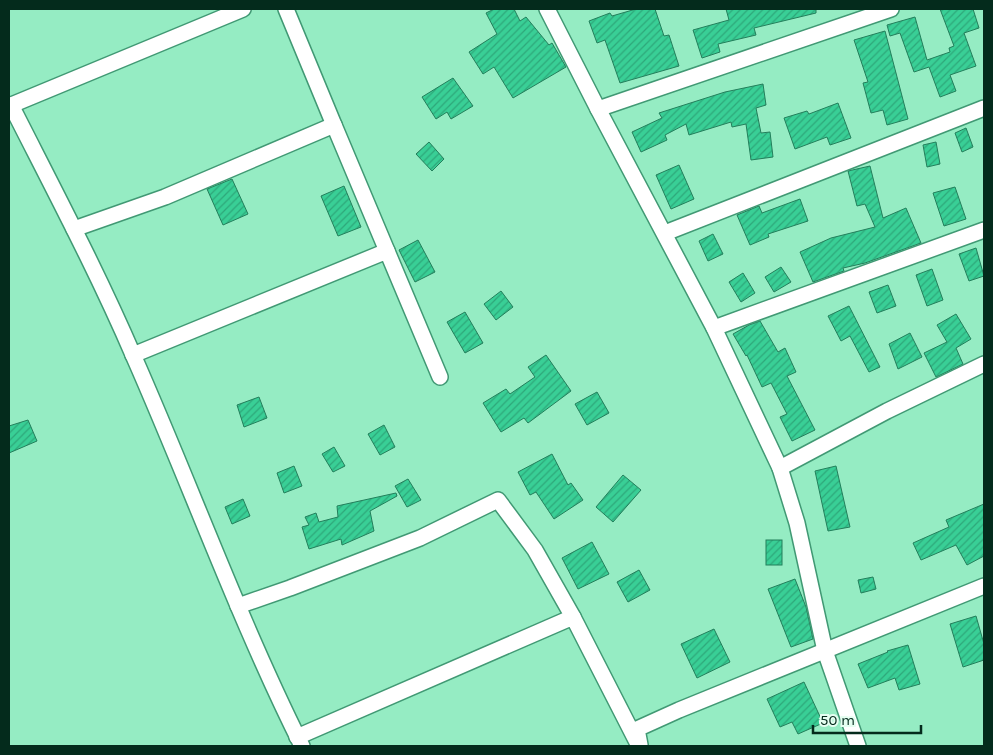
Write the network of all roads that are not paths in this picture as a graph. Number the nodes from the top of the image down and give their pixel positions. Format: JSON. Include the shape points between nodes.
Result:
{"nodes":[{"id":1,"x":243,"y":9,"type":"edge"},
{"id":2,"x":286,"y":9,"type":"edge"},
{"id":3,"x":548,"y":9,"type":"edge"},
{"id":4,"x":891,"y":9,"type":"edge"},
{"id":5,"x":10,"y":106,"type":"edge"},
{"id":6,"x":984,"y":108,"type":"edge"},
{"id":7,"x":598,"y":110,"type":"junction"},
{"id":8,"x":334,"y":125,"type":"junction"},
{"id":9,"x":74,"y":229,"type":"junction"},
{"id":10,"x":984,"y":230,"type":"edge"},
{"id":11,"x":665,"y":232,"type":"junction"},
{"id":12,"x":387,"y":251,"type":"junction"},
{"id":13,"x":714,"y":328,"type":"junction"},
{"id":14,"x":133,"y":355,"type":"junction"},
{"id":15,"x":984,"y":364,"type":"edge"},
{"id":16,"x":440,"y":377,"type":"dead end"},
{"id":17,"x":780,"y":468,"type":"junction"},
{"id":18,"x":984,"y":586,"type":"edge"},
{"id":19,"x":238,"y":606,"type":"junction"},
{"id":20,"x":573,"y":617,"type":"junction"},
{"id":21,"x":825,"y":651,"type":"junction"},
{"id":22,"x":300,"y":742,"type":"edge"},
{"id":23,"x":639,"y":746,"type":"edge"},
{"id":24,"x":858,"y":746,"type":"edge"}],
"edges":[{"from":1,"to":5,"type":"street"},
{"from":2,"to":8,"type":"street"},
{"from":3,"to":7,"type":"street"},
{"from":4,"to":7,"type":"street"},
{"from":5,"to":9,"type":"street"},
{"from":6,"to":11,"type":"street"},
{"from":7,"to":11,"type":"street"},
{"from":8,"to":9,"type":"street","via":[[164,197]]},
{"from":8,"to":12,"type":"street"},
{"from":9,"to":14,"type":"street"},
{"from":10,"to":13,"type":"street"},
{"from":11,"to":13,"type":"street"},
{"from":12,"to":14,"type":"street"},
{"from":12,"to":16,"type":"street"},
{"from":13,"to":17,"type":"street"},
{"from":14,"to":19,"type":"street"},
{"from":15,"to":17,"type":"street"},
{"from":17,"to":21,"type":"street","via":[[797,523]]},
{"from":18,"to":21,"type":"street"},
{"from":19,"to":20,"type":"street","via":[[420,538],[498,500],[535,550]]},
{"from":19,"to":22,"type":"street"},
{"from":20,"to":22,"type":"street"},
{"from":20,"to":23,"type":"street"},
{"from":21,"to":23,"type":"street","via":[[637,729]]},
{"from":21,"to":24,"type":"street"}]}
